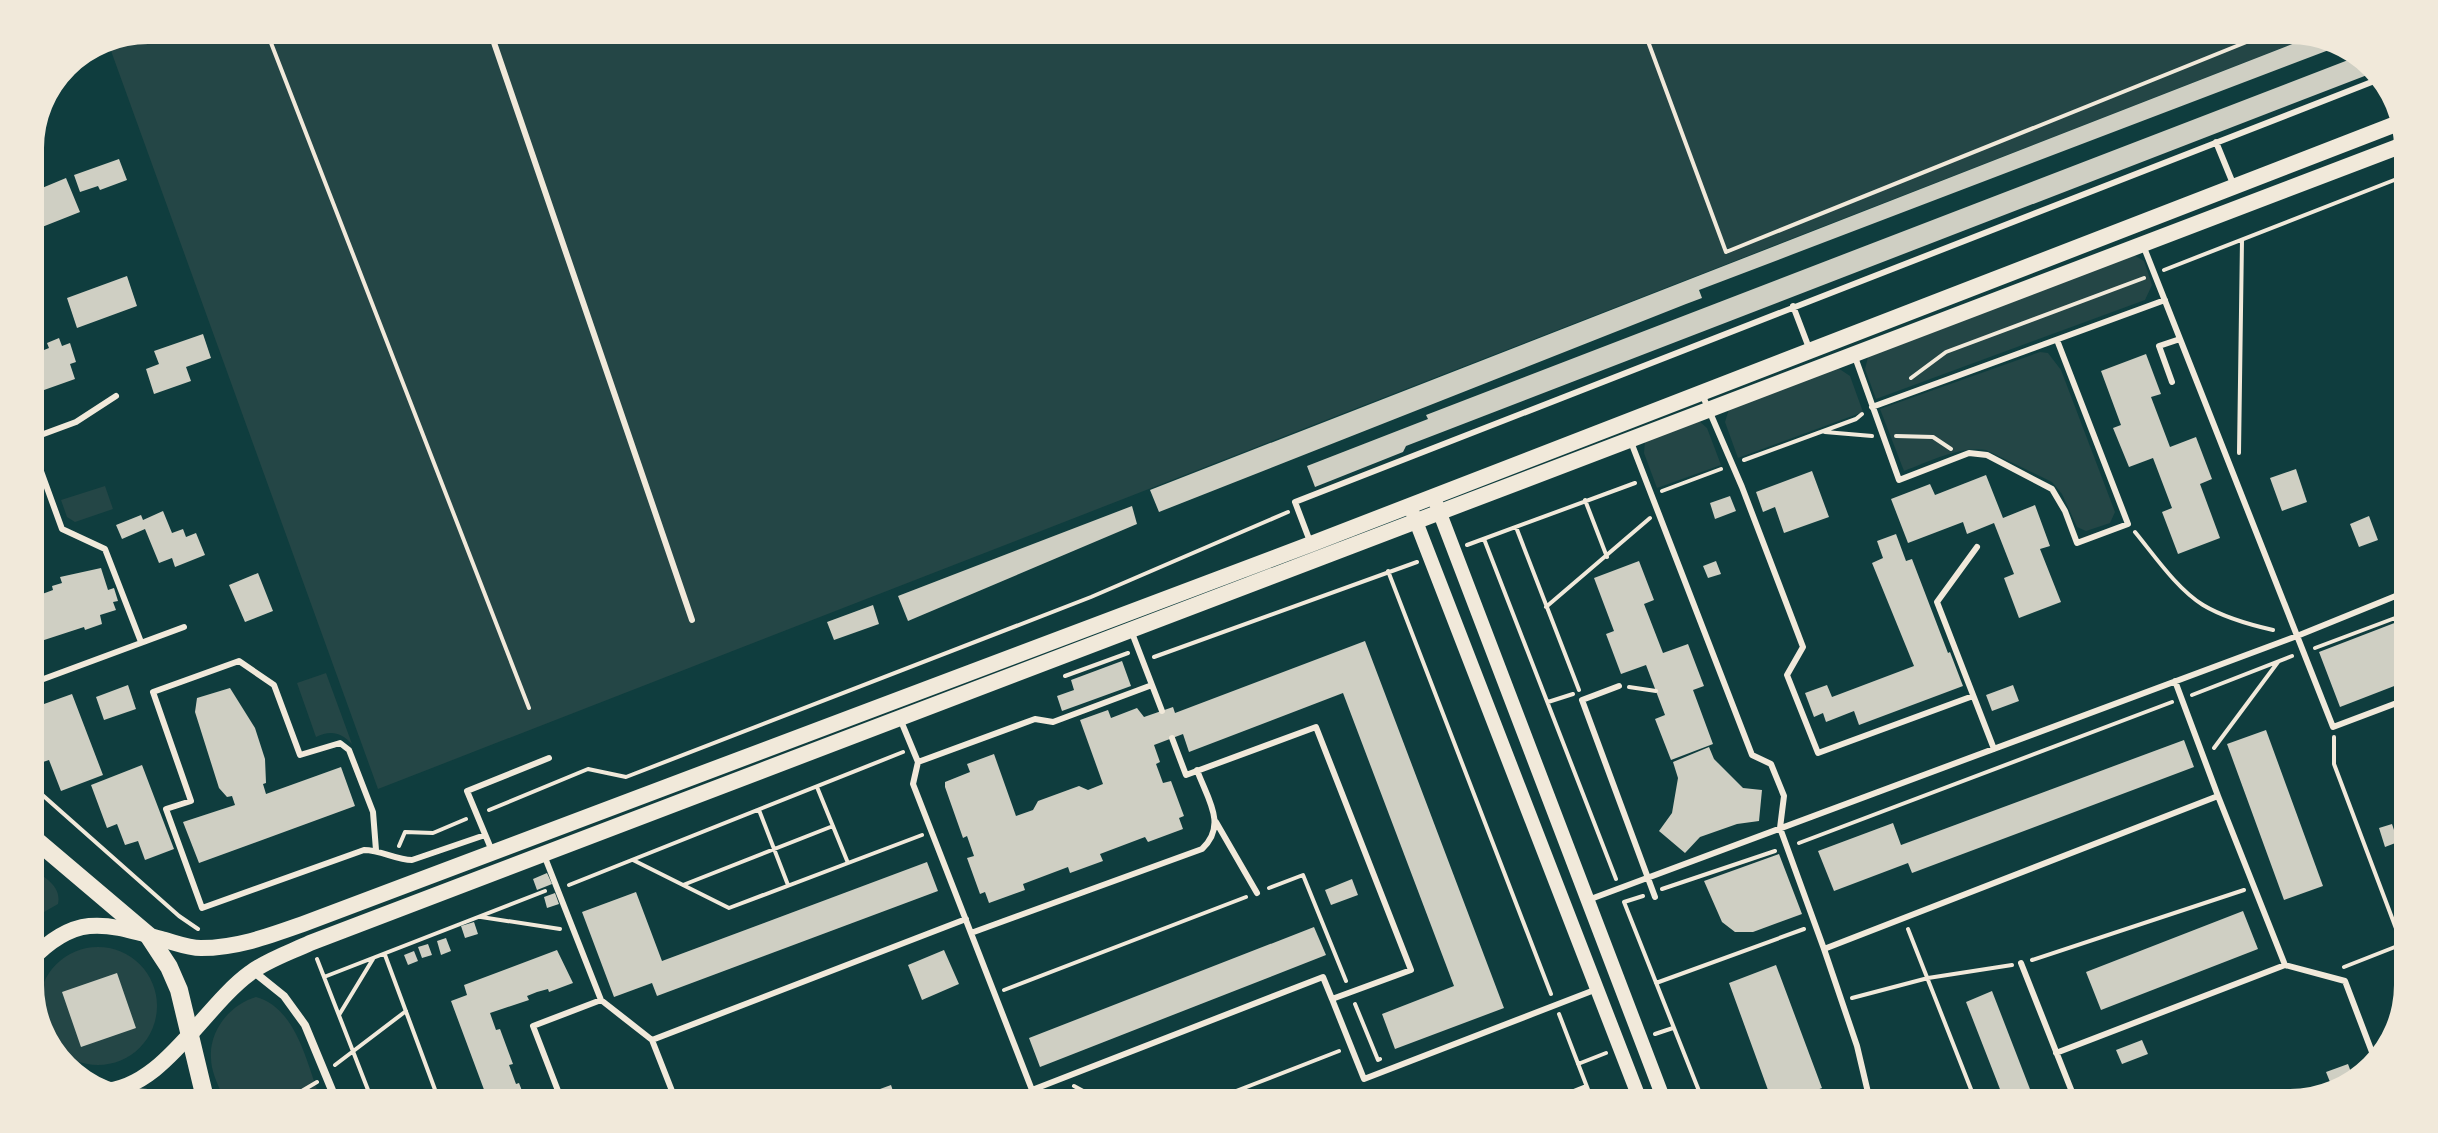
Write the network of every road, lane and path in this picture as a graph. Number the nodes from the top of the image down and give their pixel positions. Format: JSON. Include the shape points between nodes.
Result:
{"nodes":[{"id":1,"x":271,"y":44,"type":"edge"},
{"id":2,"x":494,"y":44,"type":"edge"},
{"id":3,"x":1649,"y":44,"type":"edge"},
{"id":4,"x":2242,"y":44,"type":"edge"},
{"id":5,"x":2370,"y":83,"type":"edge"},
{"id":6,"x":2391,"y":126,"type":"edge"},
{"id":7,"x":2216,"y":142,"type":"junction"},
{"id":8,"x":2394,"y":148,"type":"edge"},
{"id":9,"x":2394,"y":180,"type":"edge"},
{"id":10,"x":2234,"y":186,"type":"junction"},
{"id":11,"x":2242,"y":240,"type":"junction"},
{"id":12,"x":2143,"y":244,"type":"junction"},
{"id":13,"x":2155,"y":274,"type":"junction"},
{"id":14,"x":2165,"y":300,"type":"junction"},
{"id":15,"x":1793,"y":306,"type":"junction"},
{"id":16,"x":2180,"y":339,"type":"junction"},
{"id":17,"x":2057,"y":340,"type":"junction"},
{"id":18,"x":1810,"y":351,"type":"junction"},
{"id":19,"x":1853,"y":354,"type":"junction"},
{"id":20,"x":1909,"y":380,"type":"dead end"},
{"id":21,"x":2172,"y":382,"type":"dead end"},
{"id":22,"x":116,"y":396,"type":"dead end"},
{"id":23,"x":1706,"y":401,"type":"junction"},
{"id":24,"x":1872,"y":407,"type":"junction"},
{"id":25,"x":44,"y":435,"type":"edge"},
{"id":26,"x":1630,"y":439,"type":"junction"},
{"id":27,"x":2239,"y":455,"type":"dead end"},
{"id":28,"x":1733,"y":464,"type":"junction"},
{"id":29,"x":44,"y":479,"type":"edge"},
{"id":30,"x":1644,"y":479,"type":"junction"},
{"id":31,"x":1651,"y":495,"type":"junction"},
{"id":32,"x":1434,"y":497,"type":"junction"},
{"id":33,"x":1585,"y":500,"type":"junction"},
{"id":34,"x":1297,"y":508,"type":"junction"},
{"id":35,"x":1658,"y":511,"type":"junction"},
{"id":36,"x":1440,"y":513,"type":"junction"},
{"id":37,"x":1414,"y":514,"type":"junction"},
{"id":38,"x":2128,"y":524,"type":"junction"},
{"id":39,"x":1516,"y":527,"type":"junction"},
{"id":40,"x":1484,"y":539,"type":"junction"},
{"id":41,"x":1311,"y":544,"type":"junction"},
{"id":42,"x":1977,"y":547,"type":"dead end"},
{"id":43,"x":1454,"y":550,"type":"junction"},
{"id":44,"x":1607,"y":557,"type":"junction"},
{"id":45,"x":1431,"y":558,"type":"junction"},
{"id":46,"x":1388,"y":571,"type":"junction"},
{"id":47,"x":2394,"y":597,"type":"edge"},
{"id":48,"x":1546,"y":607,"type":"junction"},
{"id":49,"x":2394,"y":619,"type":"edge"},
{"id":50,"x":692,"y":620,"type":"dead end"},
{"id":51,"x":184,"y":627,"type":"dead end"},
{"id":52,"x":1130,"y":629,"type":"junction"},
{"id":53,"x":2297,"y":636,"type":"junction"},
{"id":54,"x":2334,"y":641,"type":"junction"},
{"id":55,"x":141,"y":642,"type":"junction"},
{"id":56,"x":2342,"y":643,"type":"dead end"},
{"id":57,"x":2327,"y":649,"type":"dead end"},
{"id":58,"x":2304,"y":652,"type":"junction"},
{"id":59,"x":1143,"y":661,"type":"junction"},
{"id":60,"x":2278,"y":661,"type":"junction"},
{"id":61,"x":44,"y":679,"type":"edge"},
{"id":62,"x":2175,"y":681,"type":"junction"},
{"id":63,"x":1152,"y":685,"type":"junction"},
{"id":64,"x":1619,"y":686,"type":"joint"},
{"id":65,"x":1656,"y":691,"type":"dead end"},
{"id":66,"x":1581,"y":696,"type":"junction"},
{"id":67,"x":1973,"y":696,"type":"junction"},
{"id":68,"x":2182,"y":699,"type":"junction"},
{"id":69,"x":1547,"y":702,"type":"junction"},
{"id":70,"x":2394,"y":704,"type":"edge"},
{"id":71,"x":529,"y":708,"type":"dead end"},
{"id":72,"x":1162,"y":711,"type":"dead end"},
{"id":73,"x":900,"y":716,"type":"junction"},
{"id":74,"x":2333,"y":727,"type":"junction"},
{"id":75,"x":1172,"y":738,"type":"dead end"},
{"id":76,"x":912,"y":749,"type":"junction"},
{"id":77,"x":1994,"y":749,"type":"junction"},
{"id":78,"x":549,"y":758,"type":"dead end"},
{"id":79,"x":2205,"y":760,"type":"junction"},
{"id":80,"x":918,"y":762,"type":"junction"},
{"id":81,"x":1197,"y":770,"type":"junction"},
{"id":82,"x":817,"y":787,"type":"junction"},
{"id":83,"x":44,"y":796,"type":"edge"},
{"id":84,"x":2218,"y":796,"type":"junction"},
{"id":85,"x":759,"y":810,"type":"junction"},
{"id":86,"x":477,"y":815,"type":"junction"},
{"id":87,"x":1216,"y":822,"type":"junction"},
{"id":88,"x":833,"y":826,"type":"junction"},
{"id":89,"x":1780,"y":828,"type":"junction"},
{"id":90,"x":931,"y":831,"type":"junction"},
{"id":91,"x":485,"y":835,"type":"junction"},
{"id":92,"x":44,"y":847,"type":"edge"},
{"id":93,"x":1787,"y":847,"type":"junction"},
{"id":94,"x":774,"y":849,"type":"junction"},
{"id":95,"x":376,"y":850,"type":"junction"},
{"id":96,"x":492,"y":851,"type":"junction"},
{"id":97,"x":543,"y":853,"type":"junction"},
{"id":98,"x":395,"y":856,"type":"junction"},
{"id":99,"x":633,"y":860,"type":"junction"},
{"id":100,"x":848,"y":863,"type":"junction"},
{"id":101,"x":1648,"y":878,"type":"junction"},
{"id":102,"x":683,"y":885,"type":"junction"},
{"id":103,"x":788,"y":885,"type":"junction"},
{"id":104,"x":2254,"y":887,"type":"junction"},
{"id":105,"x":557,"y":888,"type":"junction"},
{"id":106,"x":1620,"y":888,"type":"junction"},
{"id":107,"x":1257,"y":893,"type":"junction"},
{"id":108,"x":1654,"y":895,"type":"junction"},
{"id":109,"x":1588,"y":900,"type":"junction"},
{"id":110,"x":1624,"y":902,"type":"junction"},
{"id":111,"x":479,"y":917,"type":"junction"},
{"id":112,"x":1904,"y":918,"type":"junction"},
{"id":113,"x":966,"y":919,"type":"junction"},
{"id":114,"x":2394,"y":923,"type":"edge"},
{"id":115,"x":1815,"y":925,"type":"junction"},
{"id":116,"x":201,"y":931,"type":"dead end"},
{"id":117,"x":574,"y":931,"type":"junction"},
{"id":118,"x":971,"y":933,"type":"junction"},
{"id":119,"x":148,"y":935,"type":"junction"},
{"id":120,"x":44,"y":947,"type":"edge"},
{"id":121,"x":2394,"y":947,"type":"edge"},
{"id":122,"x":1824,"y":949,"type":"junction"},
{"id":123,"x":385,"y":954,"type":"junction"},
{"id":124,"x":373,"y":959,"type":"junction"},
{"id":125,"x":2021,"y":963,"type":"junction"},
{"id":126,"x":2285,"y":965,"type":"junction"},
{"id":127,"x":252,"y":971,"type":"junction"},
{"id":128,"x":2323,"y":975,"type":"junction"},
{"id":129,"x":1928,"y":978,"type":"junction"},
{"id":130,"x":1656,"y":983,"type":"junction"},
{"id":131,"x":1597,"y":989,"type":"junction"},
{"id":132,"x":1351,"y":993,"type":"junction"},
{"id":133,"x":995,"y":994,"type":"junction"},
{"id":134,"x":1332,"y":999,"type":"junction"},
{"id":135,"x":601,"y":1000,"type":"junction"},
{"id":136,"x":1842,"y":1001,"type":"junction"},
{"id":137,"x":1555,"y":1006,"type":"junction"},
{"id":138,"x":406,"y":1011,"type":"junction"},
{"id":139,"x":339,"y":1015,"type":"junction"},
{"id":140,"x":188,"y":1034,"type":"junction"},
{"id":141,"x":652,"y":1040,"type":"junction"},
{"id":142,"x":1351,"y":1046,"type":"junction"},
{"id":143,"x":2371,"y":1049,"type":"edge"},
{"id":144,"x":354,"y":1051,"type":"junction"},
{"id":145,"x":2056,"y":1053,"type":"junction"},
{"id":146,"x":1392,"y":1055,"type":"dead end"},
{"id":147,"x":1061,"y":1079,"type":"junction"},
{"id":148,"x":125,"y":1086,"type":"edge"},
{"id":149,"x":1586,"y":1086,"type":"junction"},
{"id":150,"x":203,"y":1089,"type":"edge"},
{"id":151,"x":332,"y":1089,"type":"edge"},
{"id":152,"x":368,"y":1089,"type":"edge"},
{"id":153,"x":435,"y":1089,"type":"edge"},
{"id":154,"x":557,"y":1089,"type":"edge"},
{"id":155,"x":671,"y":1089,"type":"edge"},
{"id":156,"x":1032,"y":1089,"type":"edge"},
{"id":157,"x":1035,"y":1089,"type":"edge"},
{"id":158,"x":1079,"y":1089,"type":"edge"},
{"id":159,"x":1241,"y":1089,"type":"edge"},
{"id":160,"x":1578,"y":1089,"type":"edge"},
{"id":161,"x":1587,"y":1089,"type":"edge"},
{"id":162,"x":1636,"y":1089,"type":"edge"},
{"id":163,"x":1660,"y":1089,"type":"edge"},
{"id":164,"x":1698,"y":1089,"type":"edge"},
{"id":165,"x":1867,"y":1089,"type":"edge"},
{"id":166,"x":1971,"y":1089,"type":"edge"},
{"id":167,"x":2071,"y":1089,"type":"edge"}],
"edges":[{"from":1,"to":71,"type":"path"},
{"from":2,"to":50,"type":"lane"},
{"from":3,"to":4,"type":"path","via":[[1726,252]]},
{"from":5,"to":7,"type":"lane"},
{"from":6,"to":10,"type":"main road"},
{"from":7,"to":10,"type":"lane"},
{"from":7,"to":15,"type":"lane"},
{"from":8,"to":12,"type":"main road"},
{"from":9,"to":11,"type":"path"},
{"from":10,"to":18,"type":"main road"},
{"from":11,"to":13,"type":"path"},
{"from":11,"to":27,"type":"path"},
{"from":12,"to":13,"type":"lane"},
{"from":12,"to":19,"type":"main road"},
{"from":13,"to":14,"type":"lane"},
{"from":13,"to":20,"type":"path","via":[[1946,352]]},
{"from":14,"to":16,"type":"lane"},
{"from":14,"to":17,"type":"lane"},
{"from":15,"to":18,"type":"lane"},
{"from":15,"to":34,"type":"lane","via":[[1295,502]]},
{"from":16,"to":21,"type":"lane","via":[[2159,346]]},
{"from":16,"to":53,"type":"lane"},
{"from":17,"to":24,"type":"lane"},
{"from":17,"to":38,"type":"lane"},
{"from":18,"to":23,"type":"main road"},
{"from":19,"to":23,"type":"main road"},
{"from":19,"to":24,"type":"lane"},
{"from":22,"to":25,"type":"lane","via":[[76,422]]},
{"from":23,"to":26,"type":"main road"},
{"from":23,"to":28,"type":"lane"},
{"from":23,"to":32,"type":"main road"},
{"from":24,"to":28,"type":"path","via":[[1856,419]]},
{"from":24,"to":38,"type":"lane","via":[[1899,480],[1969,453],[1987,455],[2052,489],[2077,543]]},
{"from":26,"to":30,"type":"lane"},
{"from":26,"to":36,"type":"main road"},
{"from":28,"to":31,"type":"path"},
{"from":28,"to":67,"type":"lane","via":[[1803,647],[1787,675],[1818,753]]},
{"from":29,"to":55,"type":"lane","via":[[62,529],[105,549]]},
{"from":30,"to":31,"type":"lane"},
{"from":30,"to":33,"type":"path"},
{"from":31,"to":35,"type":"lane"},
{"from":32,"to":36,"type":"street"},
{"from":32,"to":37,"type":"main road"},
{"from":33,"to":39,"type":"path"},
{"from":33,"to":44,"type":"path"},
{"from":34,"to":41,"type":"lane"},
{"from":34,"to":86,"type":"path","via":[[1091,597],[626,777],[588,769]]},
{"from":35,"to":44,"type":"path"},
{"from":35,"to":89,"type":"lane","via":[[1752,755],[1771,764],[1784,796]]},
{"from":36,"to":37,"type":"main road"},
{"from":36,"to":43,"type":"street"},
{"from":37,"to":41,"type":"main road"},
{"from":37,"to":45,"type":"street"},
{"from":37,"to":52,"type":"main road"},
{"from":38,"to":53,"type":"path","via":[[2202,605]]},
{"from":39,"to":40,"type":"path"},
{"from":39,"to":48,"type":"path"},
{"from":40,"to":43,"type":"path"},
{"from":40,"to":69,"type":"path"},
{"from":41,"to":96,"type":"main road"},
{"from":42,"to":67,"type":"lane","via":[[1937,602]]},
{"from":43,"to":109,"type":"street"},
{"from":44,"to":48,"type":"path"},
{"from":45,"to":46,"type":"path"},
{"from":45,"to":131,"type":"street"},
{"from":46,"to":59,"type":"path"},
{"from":46,"to":137,"type":"path"},
{"from":47,"to":53,"type":"lane"},
{"from":48,"to":66,"type":"path"},
{"from":49,"to":54,"type":"path"},
{"from":51,"to":55,"type":"lane"},
{"from":52,"to":59,"type":"lane"},
{"from":52,"to":73,"type":"main road"},
{"from":53,"to":58,"type":"lane"},
{"from":53,"to":60,"type":"path"},
{"from":53,"to":62,"type":"lane"},
{"from":54,"to":56,"type":"path"},
{"from":54,"to":57,"type":"path"},
{"from":54,"to":58,"type":"path"},
{"from":55,"to":61,"type":"lane"},
{"from":58,"to":60,"type":"path"},
{"from":58,"to":74,"type":"lane"},
{"from":59,"to":63,"type":"lane"},
{"from":60,"to":68,"type":"path"},
{"from":60,"to":79,"type":"path"},
{"from":62,"to":68,"type":"lane"},
{"from":62,"to":77,"type":"lane"},
{"from":63,"to":72,"type":"lane"},
{"from":63,"to":80,"type":"lane","via":[[1053,722],[1035,719]]},
{"from":64,"to":65,"type":"path"},
{"from":64,"to":66,"type":"lane"},
{"from":66,"to":69,"type":"path"},
{"from":66,"to":101,"type":"lane"},
{"from":67,"to":77,"type":"lane"},
{"from":68,"to":79,"type":"lane"},
{"from":68,"to":93,"type":"path"},
{"from":69,"to":106,"type":"path"},
{"from":70,"to":74,"type":"lane"},
{"from":73,"to":76,"type":"lane"},
{"from":73,"to":97,"type":"main road"},
{"from":74,"to":114,"type":"path","via":[[2334,764]]},
{"from":75,"to":81,"type":"lane","via":[[1186,775]]},
{"from":76,"to":80,"type":"lane"},
{"from":76,"to":82,"type":"path"},
{"from":77,"to":89,"type":"lane"},
{"from":78,"to":86,"type":"lane","via":[[467,791]]},
{"from":79,"to":84,"type":"lane"},
{"from":80,"to":90,"type":"lane","via":[[913,784]]},
{"from":81,"to":87,"type":"lane"},
{"from":81,"to":132,"type":"lane","via":[[1316,727],[1411,970]]},
{"from":82,"to":85,"type":"path"},
{"from":82,"to":88,"type":"path"},
{"from":83,"to":116,"type":"path"},
{"from":84,"to":104,"type":"lane"},
{"from":84,"to":112,"type":"lane"},
{"from":85,"to":94,"type":"path"},
{"from":85,"to":99,"type":"path"},
{"from":86,"to":91,"type":"lane"},
{"from":86,"to":98,"type":"path","via":[[433,833],[405,832]]},
{"from":87,"to":107,"type":"lane"},
{"from":87,"to":118,"type":"lane","via":[[1215,833],[1202,849]]},
{"from":88,"to":94,"type":"path"},
{"from":88,"to":100,"type":"path"},
{"from":89,"to":93,"type":"lane"},
{"from":89,"to":101,"type":"lane"},
{"from":90,"to":100,"type":"path"},
{"from":90,"to":113,"type":"lane"},
{"from":91,"to":96,"type":"lane"},
{"from":91,"to":98,"type":"lane","via":[[412,860]]},
{"from":92,"to":119,"type":"main road"},
{"from":93,"to":108,"type":"path"},
{"from":93,"to":115,"type":"lane"},
{"from":94,"to":102,"type":"path"},
{"from":94,"to":103,"type":"path"},
{"from":95,"to":95,"type":"lane","via":[[202,908],[166,809],[191,801],[153,692],[239,661],[274,685],[300,755],[340,743],[349,750],[373,812]]},
{"from":95,"to":98,"type":"lane"},
{"from":96,"to":119,"type":"main road","via":[[243,945],[198,949]]},
{"from":97,"to":105,"type":"lane"},
{"from":97,"to":127,"type":"main road","via":[[310,943]]},
{"from":99,"to":102,"type":"path"},
{"from":99,"to":105,"type":"path"},
{"from":100,"to":103,"type":"path"},
{"from":101,"to":106,"type":"lane"},
{"from":101,"to":108,"type":"lane"},
{"from":102,"to":103,"type":"path","via":[[729,908]]},
{"from":104,"to":125,"type":"path"},
{"from":104,"to":126,"type":"lane"},
{"from":105,"to":111,"type":"path"},
{"from":105,"to":117,"type":"lane"},
{"from":106,"to":109,"type":"lane"},
{"from":106,"to":110,"type":"path"},
{"from":107,"to":132,"type":"path","via":[[1303,875]]},
{"from":107,"to":133,"type":"path"},
{"from":108,"to":110,"type":"path"},
{"from":109,"to":163,"type":"street"},
{"from":110,"to":130,"type":"path"},
{"from":111,"to":117,"type":"path"},
{"from":111,"to":123,"type":"path"},
{"from":112,"to":122,"type":"lane"},
{"from":112,"to":129,"type":"path"},
{"from":113,"to":118,"type":"lane"},
{"from":113,"to":141,"type":"lane"},
{"from":115,"to":122,"type":"lane"},
{"from":115,"to":130,"type":"path"},
{"from":117,"to":135,"type":"lane"},
{"from":118,"to":133,"type":"lane"},
{"from":119,"to":120,"type":"main road","via":[[108,924],[74,928]]},
{"from":119,"to":140,"type":"main road","via":[[179,990]]},
{"from":121,"to":128,"type":"path"},
{"from":122,"to":136,"type":"lane"},
{"from":123,"to":124,"type":"path"},
{"from":123,"to":138,"type":"path"},
{"from":124,"to":139,"type":"path"},
{"from":124,"to":139,"type":"path","via":[[324,977]]},
{"from":125,"to":129,"type":"path"},
{"from":125,"to":145,"type":"lane"},
{"from":126,"to":128,"type":"lane"},
{"from":126,"to":145,"type":"lane"},
{"from":127,"to":140,"type":"main road"},
{"from":127,"to":151,"type":"street","via":[[284,996],[305,1025]]},
{"from":128,"to":143,"type":"lane","via":[[2345,981]]},
{"from":129,"to":136,"type":"path"},
{"from":129,"to":166,"type":"path"},
{"from":130,"to":164,"type":"path"},
{"from":131,"to":137,"type":"lane"},
{"from":131,"to":162,"type":"street"},
{"from":132,"to":134,"type":"lane"},
{"from":132,"to":146,"type":"path","via":[[1378,1060]]},
{"from":133,"to":156,"type":"lane"},
{"from":134,"to":142,"type":"lane"},
{"from":134,"to":147,"type":"lane","via":[[1323,977]]},
{"from":135,"to":141,"type":"lane"},
{"from":135,"to":154,"type":"lane","via":[[533,1026]]},
{"from":136,"to":165,"type":"lane"},
{"from":137,"to":142,"type":"lane","via":[[1364,1079]]},
{"from":137,"to":149,"type":"path"},
{"from":138,"to":144,"type":"path"},
{"from":138,"to":153,"type":"path"},
{"from":139,"to":144,"type":"path"},
{"from":140,"to":148,"type":"main road","via":[[166,1060]]},
{"from":140,"to":150,"type":"main road"},
{"from":141,"to":155,"type":"lane"},
{"from":142,"to":159,"type":"path"},
{"from":144,"to":152,"type":"path"},
{"from":145,"to":167,"type":"lane"},
{"from":147,"to":157,"type":"lane"},
{"from":147,"to":158,"type":"path"},
{"from":149,"to":160,"type":"path"},
{"from":149,"to":161,"type":"path"}]}
